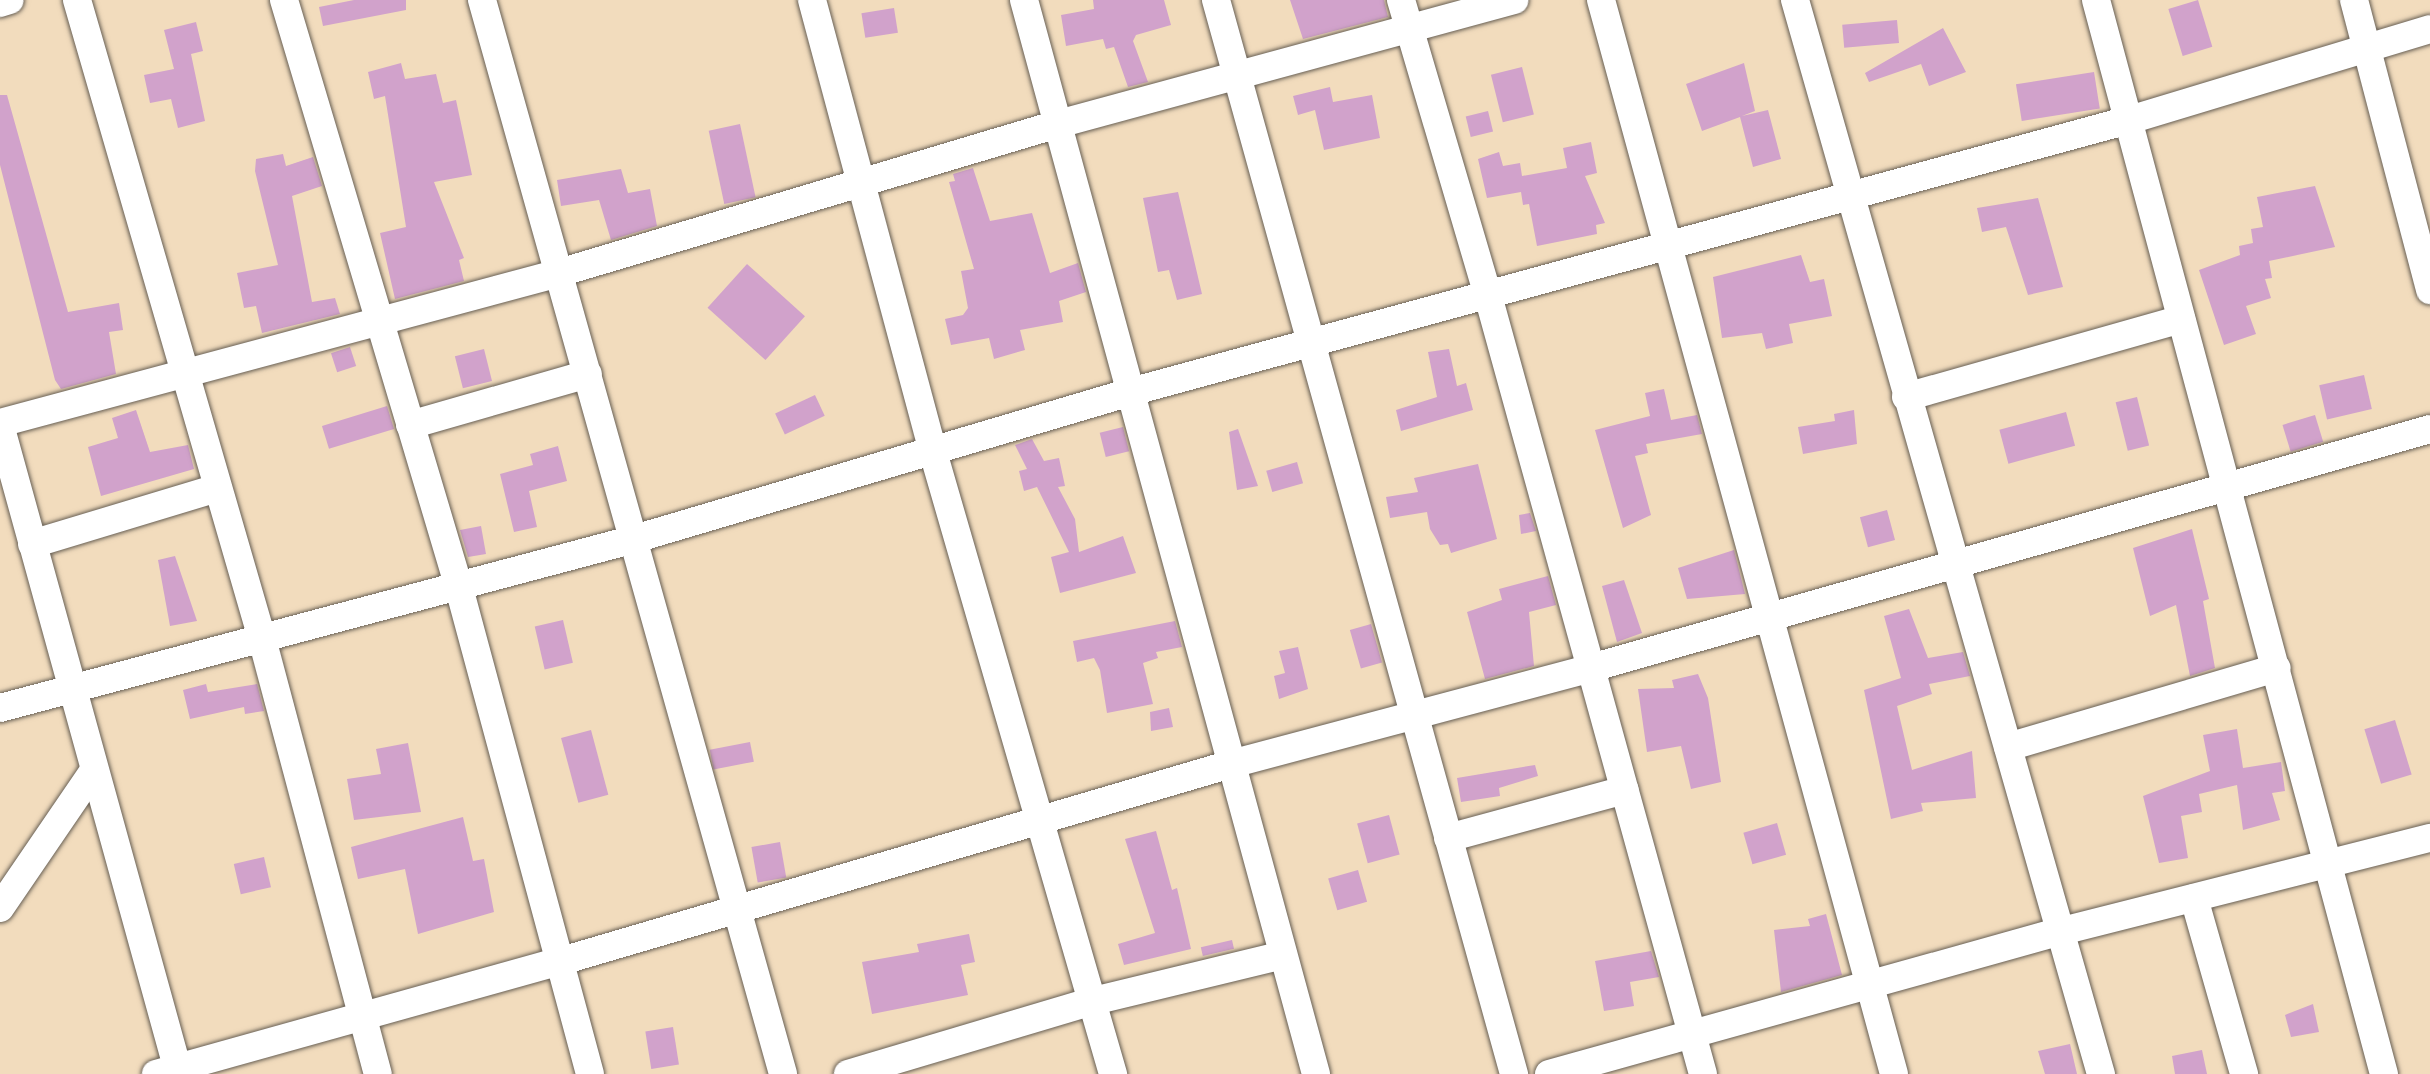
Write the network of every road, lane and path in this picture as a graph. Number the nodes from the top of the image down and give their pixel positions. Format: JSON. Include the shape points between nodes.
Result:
{"nodes":[{"id":1,"x":10,"y":0,"type":"edge"},
{"id":2,"x":77,"y":0,"type":"edge"},
{"id":3,"x":284,"y":0,"type":"edge"},
{"id":4,"x":482,"y":0,"type":"edge"},
{"id":5,"x":812,"y":0,"type":"edge"},
{"id":6,"x":1024,"y":0,"type":"edge"},
{"id":7,"x":1216,"y":0,"type":"edge"},
{"id":8,"x":1401,"y":0,"type":"edge"},
{"id":9,"x":1514,"y":0,"type":"edge"},
{"id":10,"x":1601,"y":0,"type":"edge"},
{"id":11,"x":1795,"y":0,"type":"edge"},
{"id":12,"x":2096,"y":0,"type":"edge"},
{"id":13,"x":2354,"y":0,"type":"edge"},
{"id":14,"x":0,"y":3,"type":"edge"},
{"id":15,"x":2430,"y":29,"type":"edge"},
{"id":16,"x":1409,"y":31,"type":"junction"},
{"id":17,"x":2366,"y":47,"type":"junction"},
{"id":18,"x":1236,"y":76,"type":"junction"},
{"id":19,"x":2129,"y":120,"type":"junction"},
{"id":20,"x":1058,"y":124,"type":"junction"},
{"id":21,"x":864,"y":180,"type":"junction"},
{"id":22,"x":1847,"y":196,"type":"junction"},
{"id":23,"x":1669,"y":243,"type":"junction"},
{"id":24,"x":559,"y":273,"type":"junction"},
{"id":25,"x":2430,"y":290,"type":"edge"},
{"id":26,"x":1487,"y":292,"type":"junction"},
{"id":27,"x":378,"y":319,"type":"junction"},
{"id":28,"x":2181,"y":319,"type":"junction"},
{"id":29,"x":1313,"y":343,"type":"junction"},
{"id":30,"x":184,"y":371,"type":"junction"},
{"id":31,"x":588,"y":374,"type":"junction"},
{"id":32,"x":1134,"y":391,"type":"junction"},
{"id":33,"x":1906,"y":397,"type":"junction"},
{"id":34,"x":0,"y":424,"type":"edge"},
{"id":35,"x":410,"y":425,"type":"junction"},
{"id":36,"x":2430,"y":429,"type":"edge"},
{"id":37,"x":933,"y":452,"type":"junction"},
{"id":38,"x":218,"y":488,"type":"junction"},
{"id":39,"x":2225,"y":490,"type":"junction"},
{"id":40,"x":631,"y":540,"type":"junction"},
{"id":41,"x":32,"y":544,"type":"junction"},
{"id":42,"x":1955,"y":566,"type":"junction"},
{"id":43,"x":458,"y":584,"type":"junction"},
{"id":44,"x":1771,"y":617,"type":"junction"},
{"id":45,"x":261,"y":635,"type":"junction"},
{"id":46,"x":1591,"y":668,"type":"junction"},
{"id":47,"x":2277,"y":668,"type":"junction"},
{"id":48,"x":71,"y":689,"type":"junction"},
{"id":49,"x":0,"y":708,"type":"edge"},
{"id":50,"x":1413,"y":715,"type":"junction"},
{"id":51,"x":2008,"y":747,"type":"junction"},
{"id":52,"x":1231,"y":764,"type":"junction"},
{"id":53,"x":94,"y":770,"type":"junction"},
{"id":54,"x":1625,"y":790,"type":"junction"},
{"id":55,"x":1043,"y":817,"type":"junction"},
{"id":56,"x":1448,"y":838,"type":"junction"},
{"id":57,"x":2430,"y":838,"type":"edge"},
{"id":58,"x":2328,"y":863,"type":"junction"},
{"id":59,"x":2194,"y":898,"type":"junction"},
{"id":60,"x":0,"y":908,"type":"edge"},
{"id":61,"x":735,"y":908,"type":"junction"},
{"id":62,"x":2058,"y":932,"type":"junction"},
{"id":63,"x":1283,"y":955,"type":"junction"},
{"id":64,"x":558,"y":962,"type":"junction"},
{"id":65,"x":1869,"y":988,"type":"junction"},
{"id":66,"x":1093,"y":1001,"type":"junction"},
{"id":67,"x":363,"y":1019,"type":"junction"},
{"id":68,"x":1692,"y":1036,"type":"junction"},
{"id":69,"x":171,"y":1072,"type":"edge"},
{"id":70,"x":2381,"y":1073,"type":"edge"},
{"id":71,"x":378,"y":1074,"type":"edge"},
{"id":72,"x":590,"y":1074,"type":"edge"},
{"id":73,"x":783,"y":1074,"type":"edge"},
{"id":74,"x":848,"y":1074,"type":"edge"},
{"id":75,"x":1113,"y":1074,"type":"edge"},
{"id":76,"x":1316,"y":1074,"type":"edge"},
{"id":77,"x":1514,"y":1074,"type":"edge"},
{"id":78,"x":1549,"y":1074,"type":"edge"},
{"id":79,"x":1703,"y":1074,"type":"edge"},
{"id":80,"x":1894,"y":1074,"type":"edge"},
{"id":81,"x":2101,"y":1074,"type":"edge"},
{"id":82,"x":2244,"y":1074,"type":"edge"}],
"edges":[{"from":1,"to":14,"type":"street"},
{"from":2,"to":30,"type":"street"},
{"from":3,"to":27,"type":"street"},
{"from":4,"to":24,"type":"street"},
{"from":5,"to":21,"type":"street"},
{"from":6,"to":20,"type":"street"},
{"from":7,"to":18,"type":"street"},
{"from":8,"to":16,"type":"street"},
{"from":9,"to":16,"type":"street"},
{"from":10,"to":23,"type":"street"},
{"from":11,"to":22,"type":"street"},
{"from":12,"to":19,"type":"street"},
{"from":13,"to":17,"type":"street"},
{"from":15,"to":17,"type":"street"},
{"from":16,"to":18,"type":"street"},
{"from":16,"to":26,"type":"street"},
{"from":17,"to":19,"type":"street"},
{"from":17,"to":25,"type":"street"},
{"from":18,"to":20,"type":"street"},
{"from":18,"to":29,"type":"street"},
{"from":19,"to":22,"type":"street"},
{"from":19,"to":28,"type":"street"},
{"from":20,"to":21,"type":"street"},
{"from":20,"to":32,"type":"street"},
{"from":21,"to":24,"type":"street"},
{"from":21,"to":37,"type":"street"},
{"from":22,"to":23,"type":"street"},
{"from":22,"to":33,"type":"street"},
{"from":23,"to":26,"type":"street"},
{"from":23,"to":44,"type":"street"},
{"from":24,"to":27,"type":"street"},
{"from":24,"to":31,"type":"street"},
{"from":26,"to":29,"type":"street"},
{"from":26,"to":46,"type":"street"},
{"from":27,"to":30,"type":"street"},
{"from":27,"to":35,"type":"street"},
{"from":28,"to":33,"type":"street"},
{"from":28,"to":39,"type":"street"},
{"from":29,"to":32,"type":"street"},
{"from":29,"to":50,"type":"street"},
{"from":30,"to":34,"type":"street"},
{"from":30,"to":38,"type":"street"},
{"from":31,"to":35,"type":"street"},
{"from":31,"to":40,"type":"street"},
{"from":32,"to":37,"type":"street"},
{"from":32,"to":52,"type":"street"},
{"from":33,"to":42,"type":"street"},
{"from":34,"to":41,"type":"street"},
{"from":35,"to":43,"type":"street"},
{"from":36,"to":39,"type":"street"},
{"from":37,"to":40,"type":"street"},
{"from":37,"to":55,"type":"street"},
{"from":38,"to":41,"type":"street"},
{"from":38,"to":45,"type":"street"},
{"from":39,"to":42,"type":"street"},
{"from":39,"to":47,"type":"street"},
{"from":40,"to":43,"type":"street"},
{"from":40,"to":61,"type":"street"},
{"from":41,"to":48,"type":"street"},
{"from":42,"to":44,"type":"street"},
{"from":42,"to":51,"type":"street"},
{"from":43,"to":45,"type":"street"},
{"from":43,"to":64,"type":"street"},
{"from":44,"to":46,"type":"street"},
{"from":44,"to":65,"type":"street"},
{"from":45,"to":48,"type":"street"},
{"from":45,"to":67,"type":"street"},
{"from":46,"to":50,"type":"street"},
{"from":46,"to":54,"type":"street"},
{"from":47,"to":51,"type":"street"},
{"from":47,"to":58,"type":"street"},
{"from":48,"to":49,"type":"street"},
{"from":48,"to":53,"type":"street"},
{"from":50,"to":52,"type":"street"},
{"from":50,"to":56,"type":"street"},
{"from":51,"to":62,"type":"street"},
{"from":52,"to":55,"type":"street"},
{"from":52,"to":63,"type":"street"},
{"from":53,"to":60,"type":"street"},
{"from":53,"to":69,"type":"street"},
{"from":54,"to":56,"type":"street"},
{"from":54,"to":68,"type":"street"},
{"from":55,"to":61,"type":"street"},
{"from":55,"to":66,"type":"street"},
{"from":56,"to":77,"type":"street"},
{"from":57,"to":58,"type":"street"},
{"from":58,"to":59,"type":"street"},
{"from":58,"to":70,"type":"street"},
{"from":59,"to":62,"type":"street"},
{"from":59,"to":82,"type":"street"},
{"from":61,"to":64,"type":"street"},
{"from":61,"to":73,"type":"street"},
{"from":62,"to":65,"type":"street"},
{"from":62,"to":81,"type":"street"},
{"from":63,"to":66,"type":"street"},
{"from":63,"to":76,"type":"street"},
{"from":64,"to":67,"type":"street"},
{"from":64,"to":72,"type":"street"},
{"from":65,"to":68,"type":"street"},
{"from":65,"to":80,"type":"street"},
{"from":66,"to":74,"type":"street"},
{"from":66,"to":75,"type":"street"},
{"from":67,"to":69,"type":"street"},
{"from":67,"to":71,"type":"street"},
{"from":68,"to":78,"type":"street"},
{"from":68,"to":79,"type":"street"}]}
